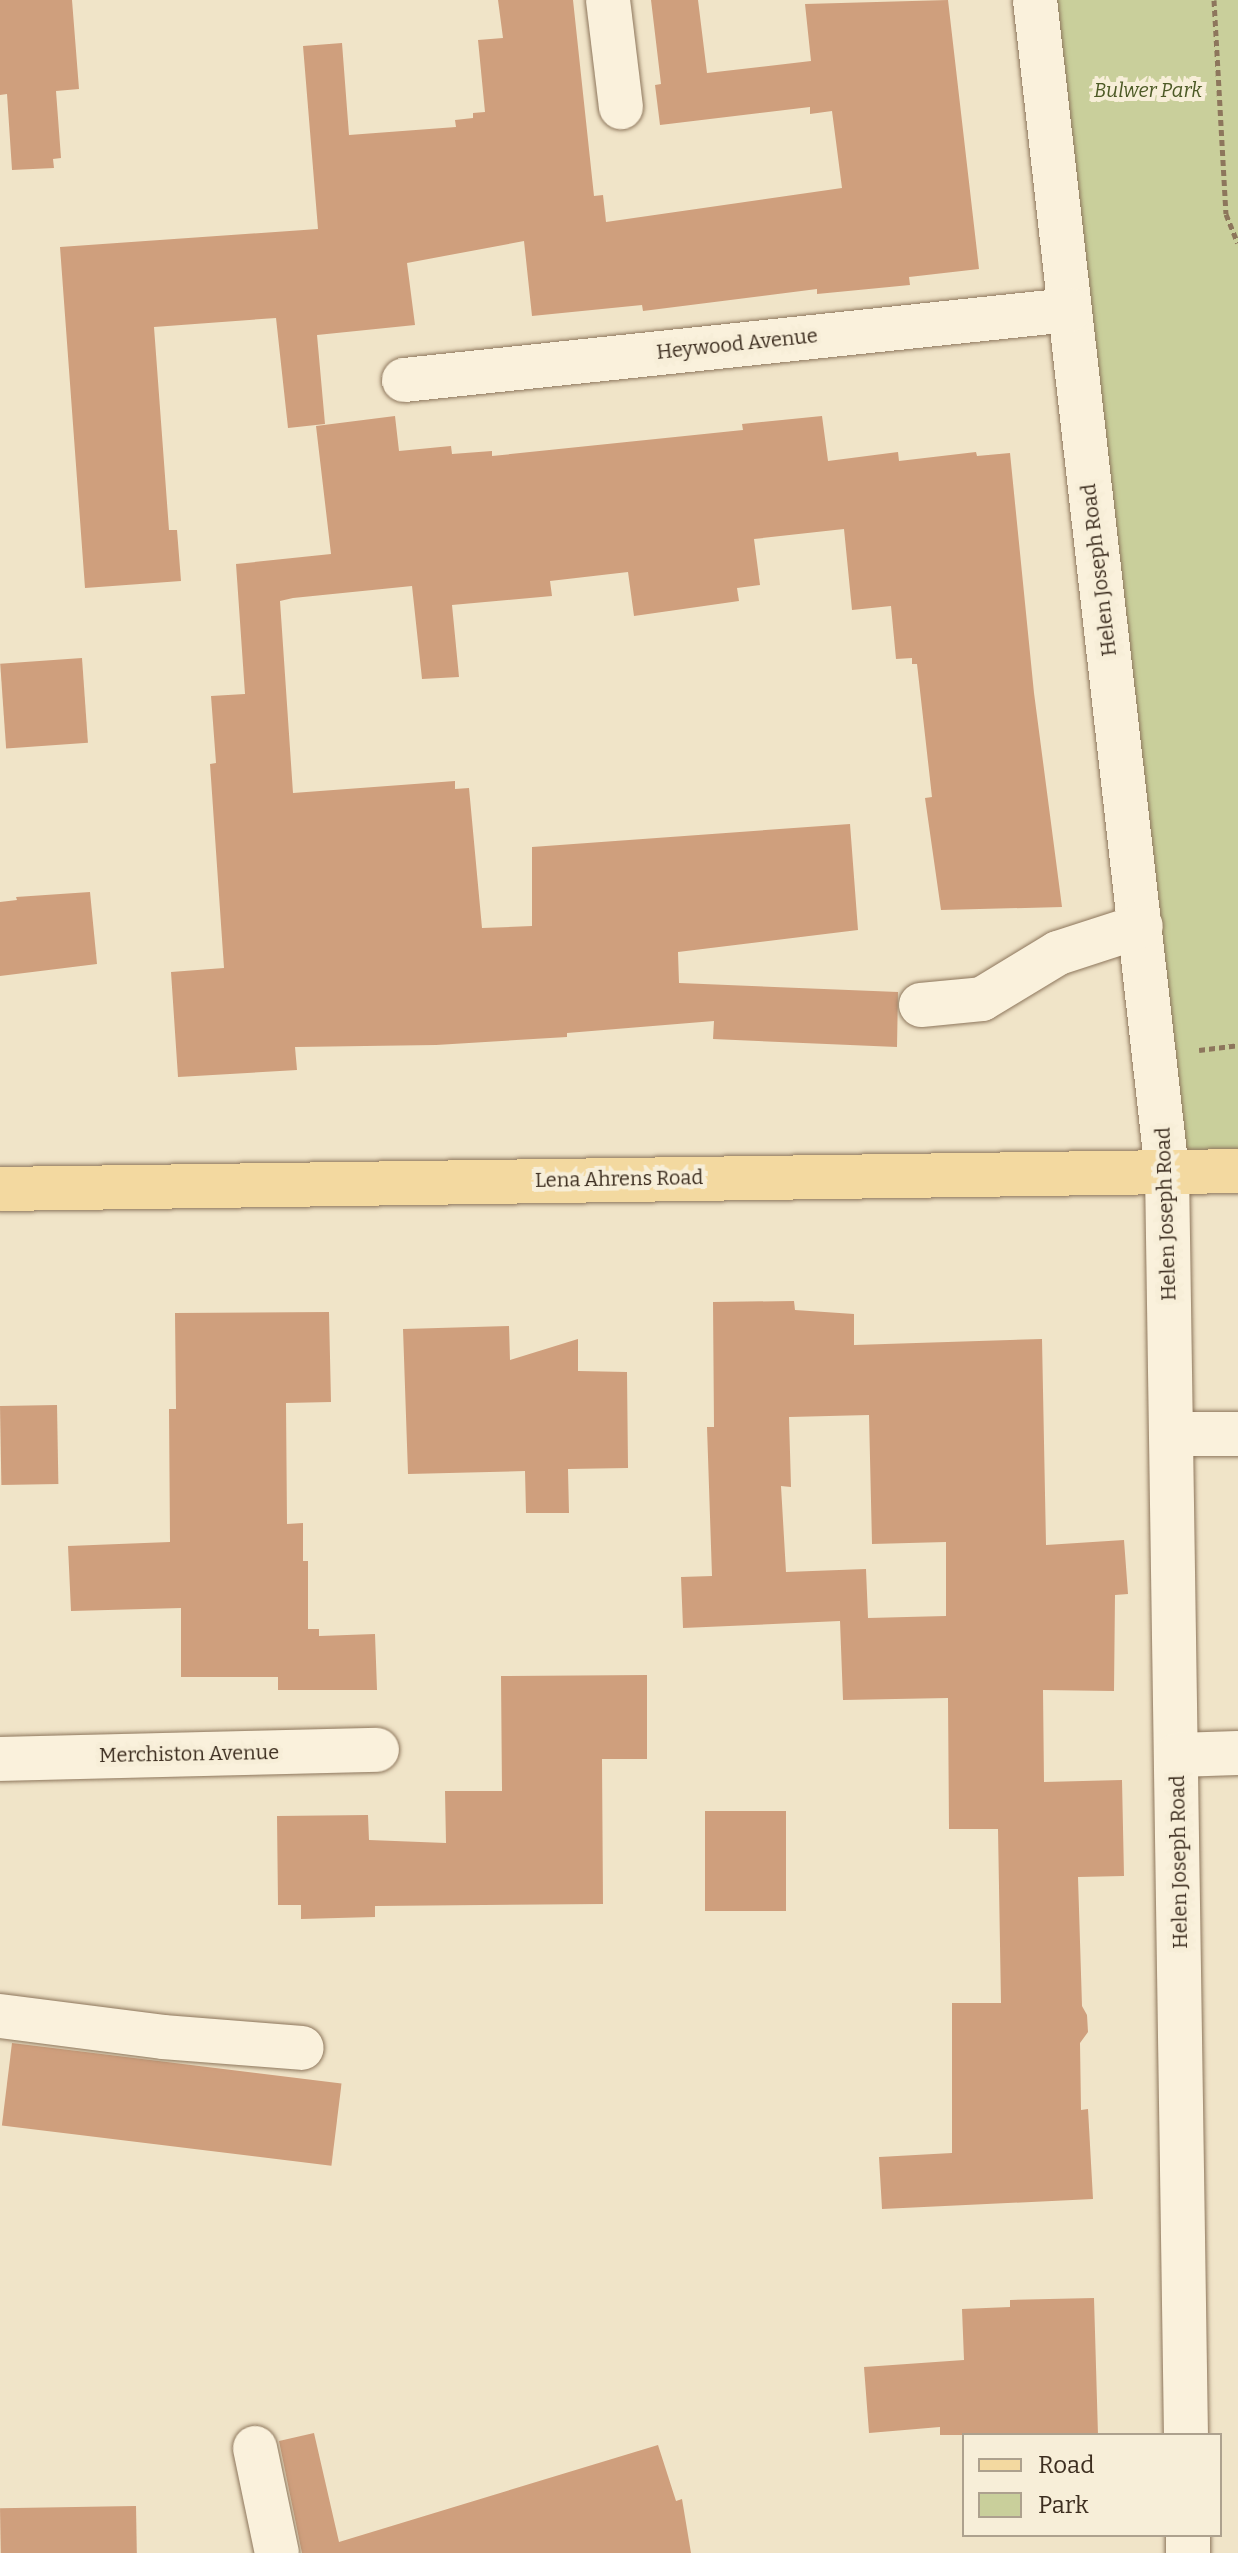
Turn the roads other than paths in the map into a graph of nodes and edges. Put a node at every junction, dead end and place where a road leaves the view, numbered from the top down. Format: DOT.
graph roads {
  1 [pos="608,0"];
  2 [pos="1035,0"];
  3 [pos="621,107"];
  4 [pos="1069,310"];
  5 [pos="404,380"];
  6 [pos="1141,926"];
  7 [pos="921,1005"];
  8 [pos="1167,1171"];
  9 [pos="1238,1171"];
  10 [pos="0,1189"];
  11 [pos="1172,1434"];
  12 [pos="1238,1434"];
  13 [pos="377,1750"];
  14 [pos="1238,1753"];
  15 [pos="1177,1755"];
  16 [pos="0,1759"];
  17 [pos="0,2016"];
  18 [pos="302,2048"];
  19 [pos="1186,2433"];
  20 [pos="255,2448"];
  21 [pos="277,2553"];
  1 -- 3 [label="street"];
  2 -- 4 [label="street, Helen Joseph Road"];
  4 -- 5 [label="street, Heywood Avenue"];
  4 -- 6 [label="street, Helen Joseph Road"];
  6 -- 7 [label="street"];
  6 -- 8 [label="street, Helen Joseph Road"];
  8 -- 9 [label="main road, Lena Ahrens Road"];
  8 -- 10 [label="main road, Lena Ahrens Road"];
  8 -- 11 [label="street, Helen Joseph Road"];
  11 -- 12 [label="street"];
  11 -- 15 [label="street, Helen Joseph Road"];
  13 -- 16 [label="street, Merchiston Avenue"];
  14 -- 15 [label="street"];
  15 -- 19 [label="street, Helen Joseph Road"];
  17 -- 18 [label="street"];
  20 -- 21 [label="street"];
}
